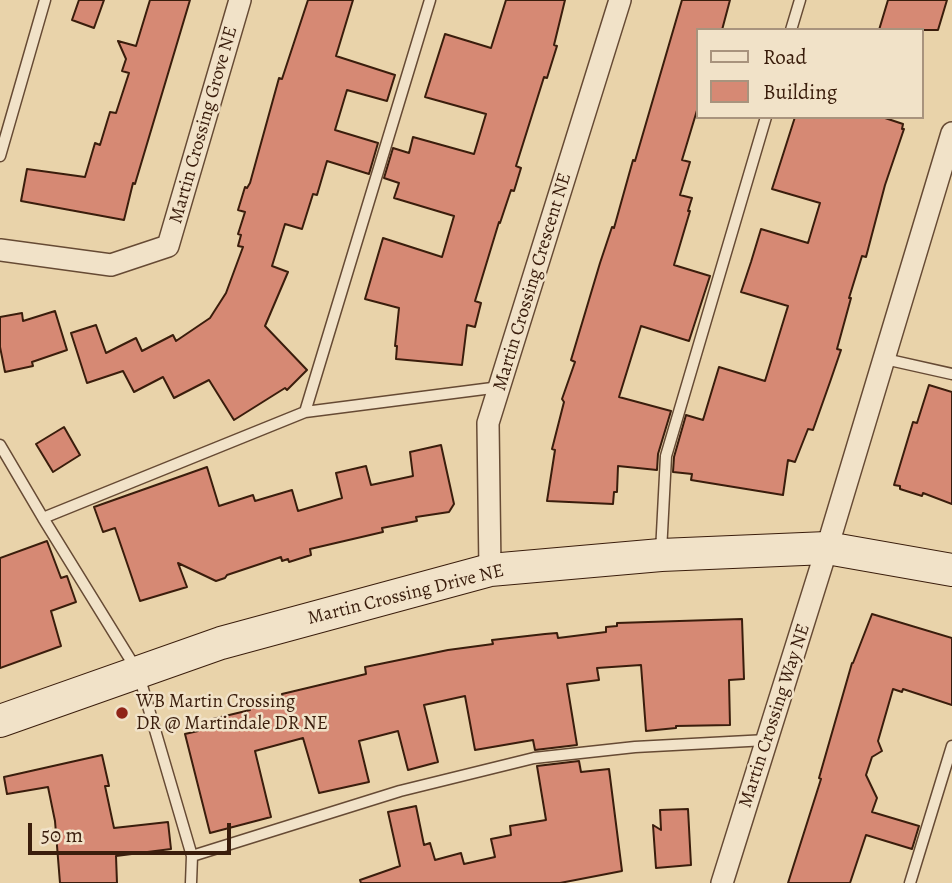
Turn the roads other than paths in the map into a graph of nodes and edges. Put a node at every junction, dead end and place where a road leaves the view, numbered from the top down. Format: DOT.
graph roads {
  1 [pos="45,0"];
  2 [pos="240,0"];
  3 [pos="430,0"];
  4 [pos="620,0"];
  5 [pos="800,0"];
  6 [pos="792,28"];
  7 [pos="764,119"];
  8 [pos="952,133"];
  9 [pos="0,156"];
  10 [pos="0,250"];
  11 [pos="885,359"];
  12 [pos="952,374"];
  13 [pos="500,387"];
  14 [pos="305,412"];
  15 [pos="0,445"];
  16 [pos="43,517"];
  17 [pos="827,548"];
  18 [pos="661,555"];
  19 [pos="490,570"];
  20 [pos="952,570"];
  21 [pos="138,672"];
  22 [pos="0,721"];
  23 [pos="767,740"];
  24 [pos="952,746"];
  25 [pos="192,856"];
  26 [pos="191,883"];
  27 [pos="722,883"];
  28 [pos="910,883"];
  1 -- 9 [label="lane"];
  2 -- 10 [label="street, Martin Crossing Grove NE"];
  3 -- 14 [label="lane"];
  4 -- 13 [label="street, Martin Crossing Crescent NE"];
  5 -- 6 [label="lane"];
  7 -- 18 [label="lane"];
  8 -- 11 [label="street"];
  11 -- 12 [label="lane"];
  11 -- 17 [label="street"];
  13 -- 14 [label="lane"];
  13 -- 19 [label="street, Martin Crossing Crescent NE"];
  14 -- 16 [label="lane"];
  15 -- 16 [label="lane"];
  16 -- 21 [label="lane"];
  17 -- 18 [label="street, Martin Crossing Drive NE"];
  17 -- 20 [label="street, Martin Crossing Drive NE"];
  17 -- 23 [label="street, Martin Crossing Way NE"];
  18 -- 19 [label="street, Martin Crossing Drive NE"];
  19 -- 21 [label="street, Martin Crossing Drive NE"];
  21 -- 22 [label="street, Martin Crossing Drive NE"];
  21 -- 25 [label="lane"];
  23 -- 25 [label="lane"];
  23 -- 27 [label="street, Martin Crossing Way NE"];
  24 -- 28 [label="lane"];
  25 -- 26 [label="lane"];
}
